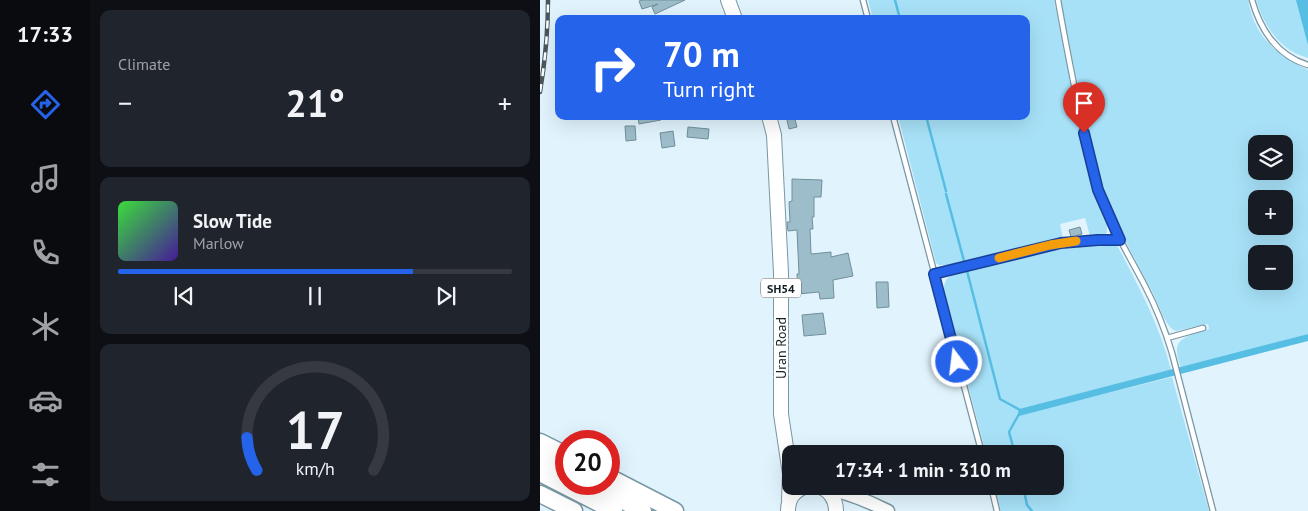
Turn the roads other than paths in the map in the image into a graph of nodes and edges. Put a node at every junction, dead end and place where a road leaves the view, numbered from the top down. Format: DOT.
graph roads {
  1 [pos="728,0"];
  2 [pos="863,0"];
  3 [pos="1058,0"];
  4 [pos="1252,0"];
  5 [pos="734,15"];
  6 [pos="867,15"];
  7 [pos="1308,65"];
  8 [pos="770,120"];
  9 [pos="894,120"];
  10 [pos="1120,240"];
  11 [pos="934,274"];
  12 [pos="1203,328"];
  13 [pos="1167,338"];
  14 [pos="540,442"];
  15 [pos="787,445"];
  16 [pos="980,445"];
  17 [pos="555,450"];
  18 [pos="540,458"];
  19 [pos="555,466"];
  20 [pos="540,473"];
  21 [pos="620,483"];
  22 [pos="540,494"];
  23 [pos="612,495"];
  24 [pos="831,495"];
  25 [pos="854,495"];
  26 [pos="993,495"];
  27 [pos="574,511"];
  28 [pos="614,511"];
  29 [pos="643,511"];
  30 [pos="675,511"];
  31 [pos="836,511"];
  32 [pos="888,511"];
  33 [pos="997,511"];
  34 [pos="1213,511"];
  1 -- 5 [label="main road"];
  2 -- 6 [label="lane"];
  3 -- 10 [label="lane"];
  4 -- 7 [label="lane"];
  8 -- 15 [label="main road, Uran Road / SH54"];
  9 -- 11 [label="lane"];
  10 -- 11 [label="lane"];
  10 -- 13 [label="lane"];
  11 -- 16 [label="lane"];
  12 -- 13 [label="lane"];
  13 -- 34 [label="lane"];
  14 -- 17 [label="highway"];
  18 -- 19 [label="highway"];
  20 -- 28 [label="highway"];
  21 -- 30 [label="highway"];
  22 -- 27 [label="highway"];
  23 -- 29 [label="highway"];
  24 -- 31 [label="main road"];
  25 -- 32 [label="street"];
  26 -- 33 [label="lane"];
}
